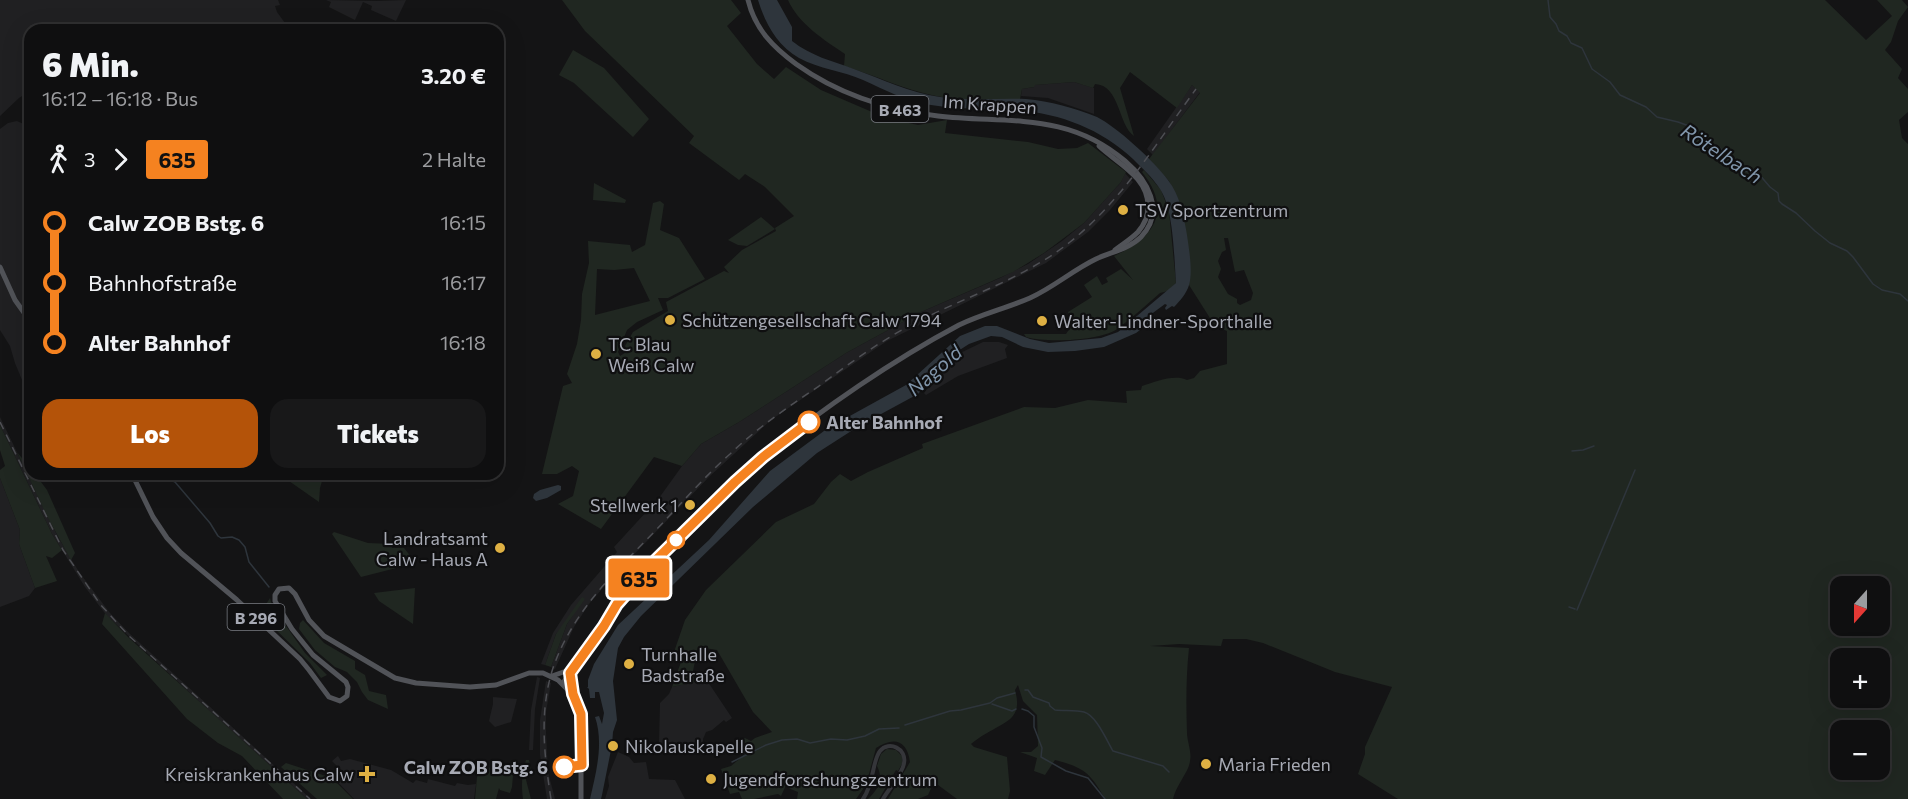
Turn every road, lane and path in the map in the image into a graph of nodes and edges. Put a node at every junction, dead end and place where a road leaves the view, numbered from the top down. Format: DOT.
graph roads {
  1 [pos="748,0"];
  2 [pos="0,267"];
  3 [pos="24,313"];
  4 [pos="135,480"];
  5 [pos="571,671"];
  6 [pos="552,676"];
  7 [pos="563,683"];
  8 [pos="573,694"];
  9 [pos="581,799"];
  10 [pos="863,799"];
  11 [pos="883,799"];
  1 -- 5 [label="main road, Im Krappen / B 463"];
  2 -- 3 [label="main road"];
  4 -- 6 [label="main road, B 296"];
  5 -- 6 [label="main road"];
  5 -- 7 [label="main road, B 463"];
  5 -- 8 [label="main road"];
  6 -- 7 [label="main road"];
  7 -- 8 [label="main road"];
  8 -- 9 [label="main road"];
  10 -- 11 [label="street"];
}
